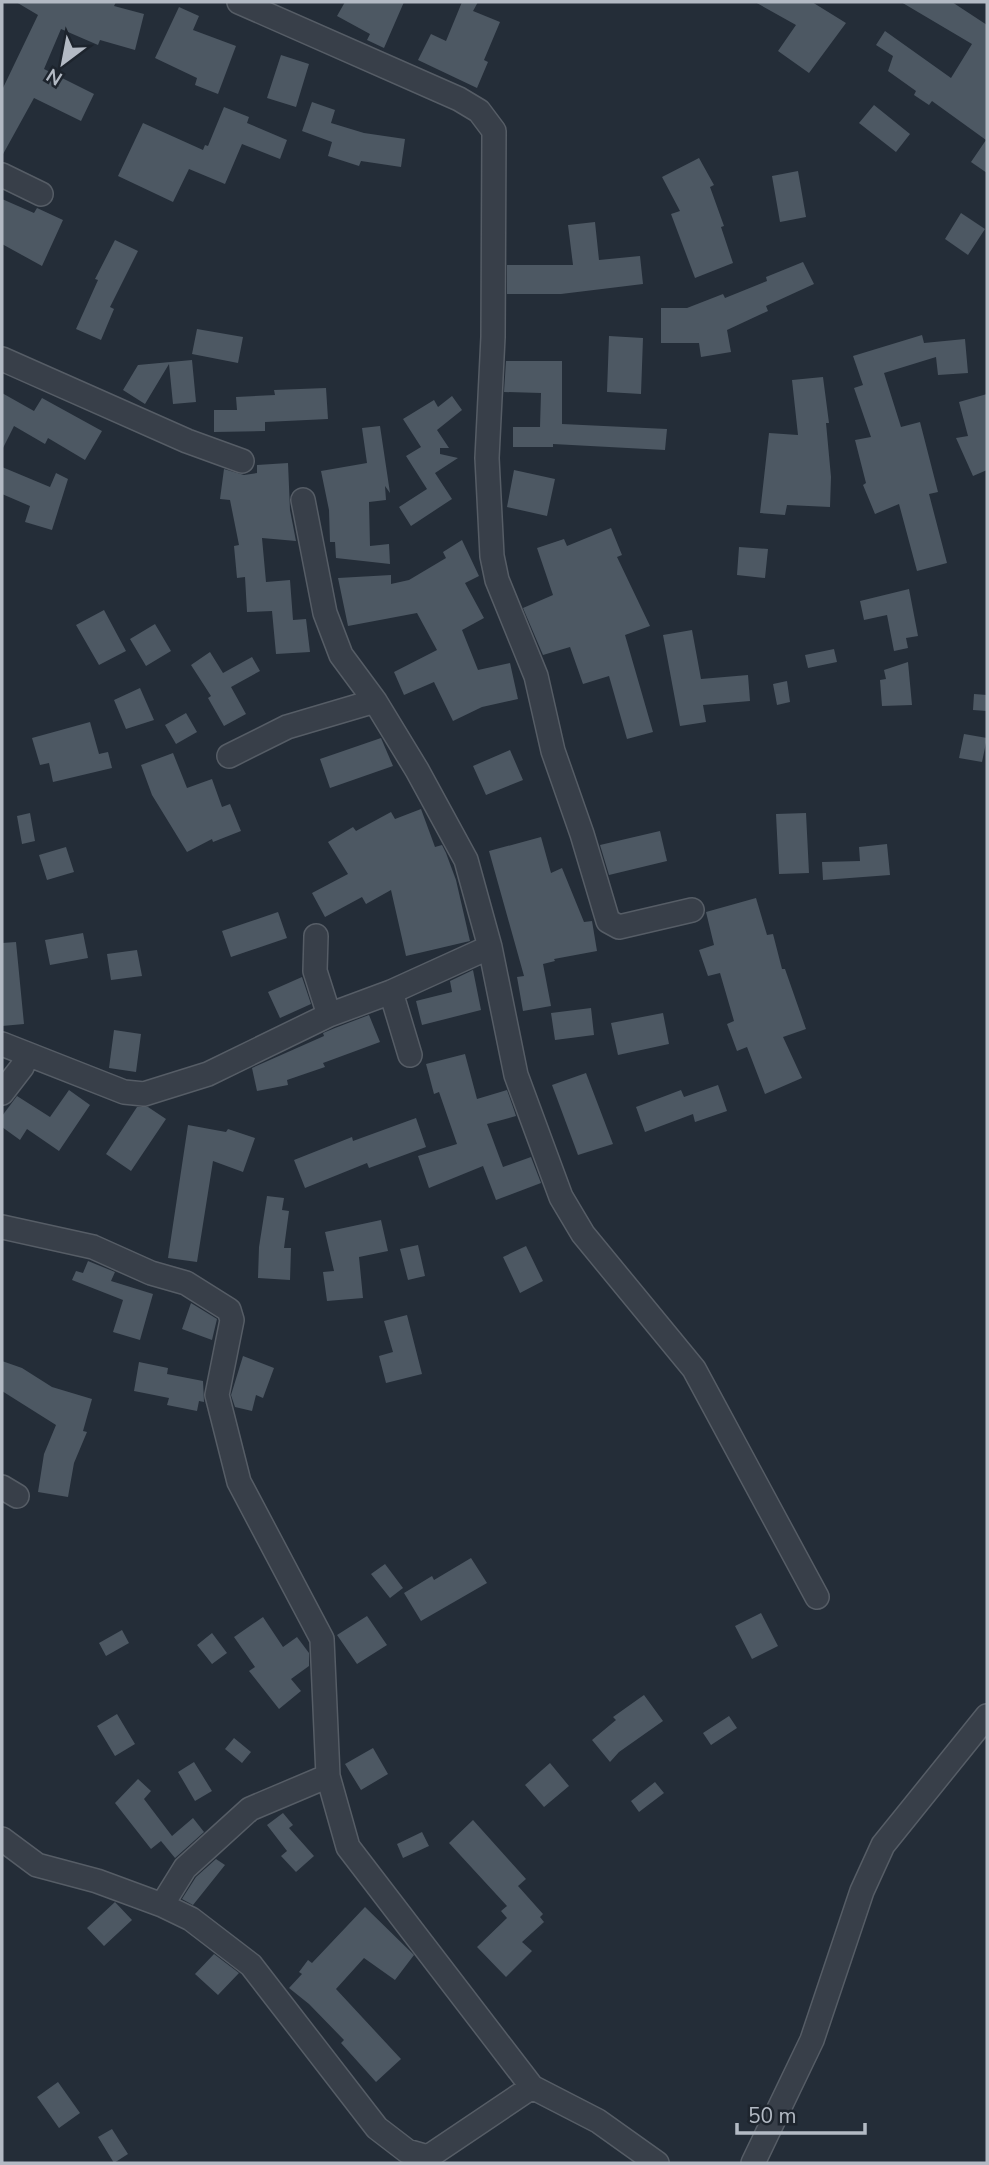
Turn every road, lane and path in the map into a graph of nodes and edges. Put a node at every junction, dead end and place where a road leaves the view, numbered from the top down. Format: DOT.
graph roads {
  1 [pos="239,2"];
  2 [pos="2,175"];
  3 [pos="41,194"];
  4 [pos="2,359"];
  5 [pos="242,461"];
  6 [pos="303,500"];
  7 [pos="375,701"];
  8 [pos="229,756"];
  9 [pos="692,910"];
  10 [pos="316,936"];
  11 [pos="490,947"];
  12 [pos="391,992"];
  13 [pos="329,1015"];
  14 [pos="2,1044"];
  15 [pos="27,1054"];
  16 [pos="410,1055"];
  17 [pos="2,1093"];
  18 [pos="2,1227"];
  19 [pos="817,1597"];
  20 [pos="987,1716"];
  21 [pos="328,1776"];
  22 [pos="2,1839"];
  23 [pos="162,1905"];
  24 [pos="532,2087"];
  25 [pos="657,2163"];
  26 [pos="753,2163"];
  1 -- 9 [label="street"];
  2 -- 3 [label="street"];
  4 -- 5 [label="street"];
  6 -- 7 [label="street"];
  7 -- 8 [label="street"];
  7 -- 11 [label="street"];
  10 -- 13 [label="street"];
  11 -- 12 [label="street"];
  11 -- 19 [label="street"];
  12 -- 13 [label="street"];
  12 -- 16 [label="street"];
  13 -- 15 [label="street"];
  14 -- 15 [label="street"];
  15 -- 17 [label="street"];
  18 -- 21 [label="street"];
  20 -- 26 [label="street"];
  21 -- 23 [label="street"];
  21 -- 24 [label="street"];
  22 -- 23 [label="street"];
  23 -- 24 [label="street"];
  24 -- 25 [label="street"];
}
